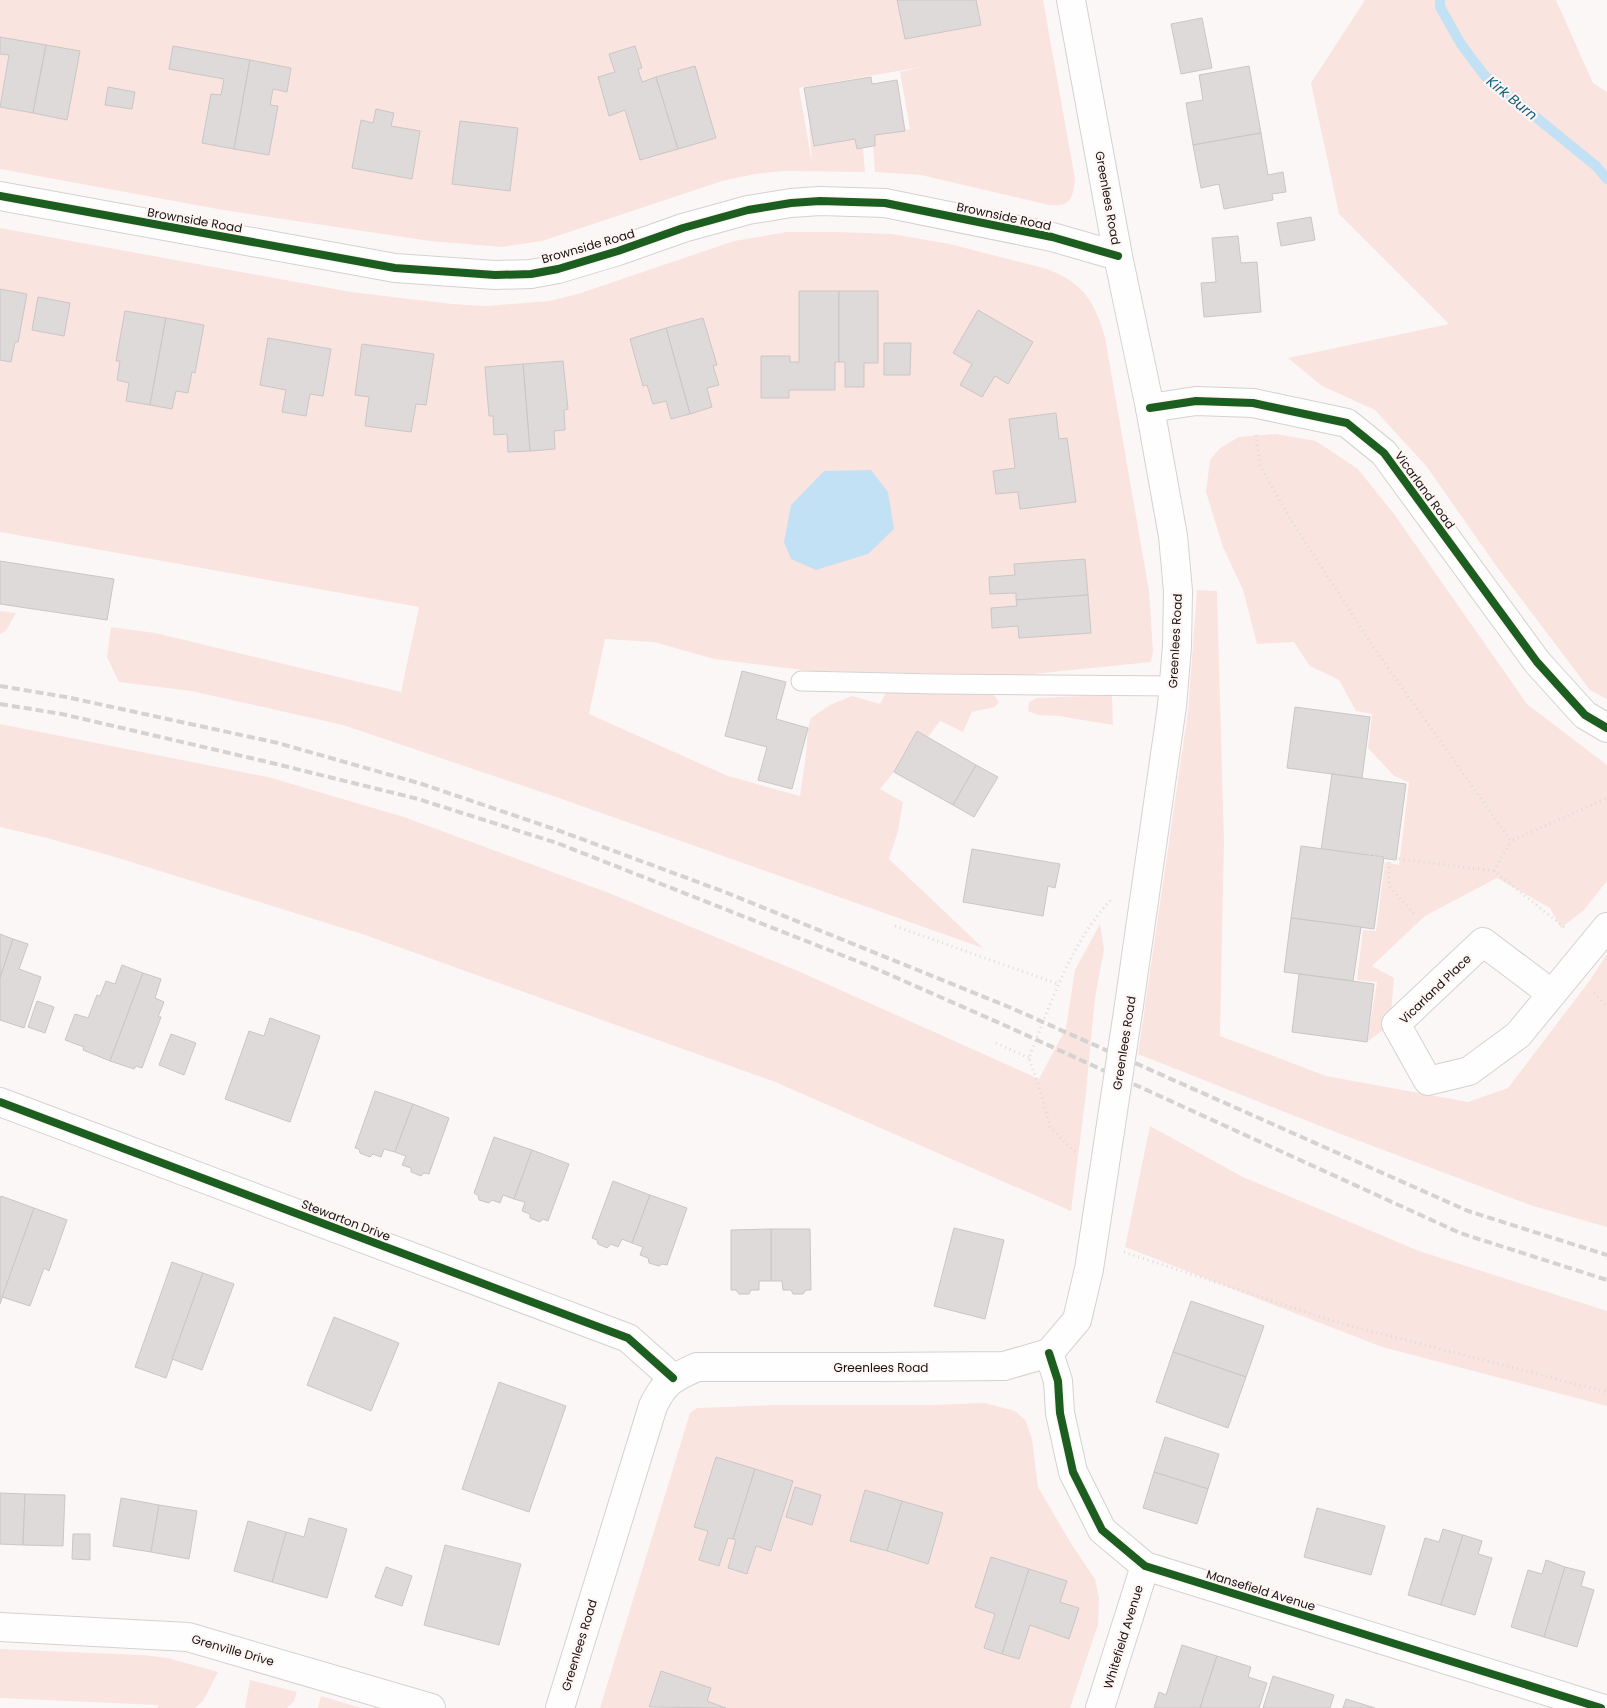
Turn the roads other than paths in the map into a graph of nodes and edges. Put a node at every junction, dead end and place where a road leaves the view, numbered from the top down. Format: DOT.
graph roads {
  1 [pos="1071,0"];
  2 [pos="0,196"];
  3 [pos="1118,256"];
  4 [pos="1150,408"];
  5 [pos="801,681"];
  6 [pos="1174,686"];
  7 [pos="1607,728"];
  8 [pos="1607,927"];
  9 [pos="1552,994"];
  10 [pos="0,1102"];
  11 [pos="1050,1353"];
  12 [pos="673,1378"];
  13 [pos="1145,1566"];
  14 [pos="0,1627"];
  15 [pos="430,1708"];
  16 [pos="560,1708"];
  17 [pos="1100,1708"];
  18 [pos="1602,1708"];
  1 -- 3 [label="street, Greenlees Road"];
  2 -- 3 [label="street, Brownside Road"];
  3 -- 4 [label="street, Greenlees Road"];
  4 -- 6 [label="street, Greenlees Road"];
  4 -- 7 [label="street, Vicarland Road"];
  5 -- 6 [label="lane"];
  6 -- 11 [label="street, Greenlees Road, bridge"];
  8 -- 9 [label="street, Vicarland Place"];
  9 -- 9 [label="street, Vicarland Place"];
  10 -- 12 [label="street, Stewarton Drive"];
  11 -- 12 [label="street, Greenlees Road"];
  11 -- 13 [label="street, Mansefield Avenue"];
  12 -- 16 [label="street, Greenlees Road"];
  13 -- 17 [label="street, Whitefield Avenue"];
  13 -- 18 [label="street, Mansefield Avenue"];
  14 -- 15 [label="street, Grenville Drive"];
}
